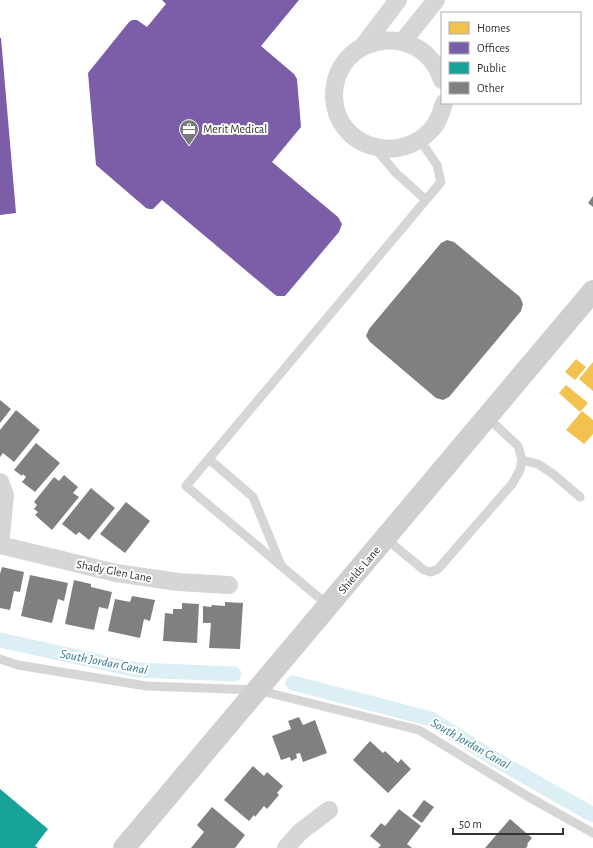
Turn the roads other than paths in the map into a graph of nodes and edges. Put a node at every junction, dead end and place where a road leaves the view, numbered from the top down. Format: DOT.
graph roads {
  1 [pos="398,0"];
  2 [pos="436,0"];
  3 [pos="403,41"];
  4 [pos="363,46"];
  5 [pos="441,77"];
  6 [pos="444,104"];
  7 [pos="420,140"];
  8 [pos="374,147"];
  9 [pos="426,200"];
  10 [pos="593,291"];
  11 [pos="486,417"];
  12 [pos="209,460"];
  13 [pos="522,460"];
  14 [pos="0,482"];
  15 [pos="580,497"];
  16 [pos="385,538"];
  17 [pos="0,545"];
  18 [pos="282,566"];
  19 [pos="229,585"];
  20 [pos="329,606"];
  21 [pos="0,659"];
  22 [pos="257,690"];
  23 [pos="329,810"];
  24 [pos="593,833"];
  25 [pos="124,848"];
  26 [pos="286,848"];
  1 -- 4 [label="street"];
  2 -- 3 [label="street"];
  3 -- 4 [label="street"];
  3 -- 5 [label="street"];
  4 -- 8 [label="street"];
  6 -- 7 [label="street"];
  7 -- 8 [label="street"];
  7 -- 9 [label="lane"];
  8 -- 9 [label="lane"];
  9 -- 12 [label="lane"];
  10 -- 11 [label="main road, Shields Lane"];
  11 -- 13 [label="lane"];
  11 -- 16 [label="main road, Shields Lane"];
  12 -- 18 [label="lane"];
  12 -- 18 [label="lane"];
  13 -- 15 [label="lane"];
  13 -- 16 [label="lane"];
  14 -- 17 [label="street"];
  16 -- 20 [label="main road, Shields Lane"];
  17 -- 19 [label="street, Shady Glen Lane"];
  18 -- 20 [label="lane"];
  20 -- 22 [label="main road, Shields Lane"];
  21 -- 22 [label="lane"];
  22 -- 24 [label="lane"];
  22 -- 25 [label="main road, Shields Lane"];
  23 -- 26 [label="street"];
}
